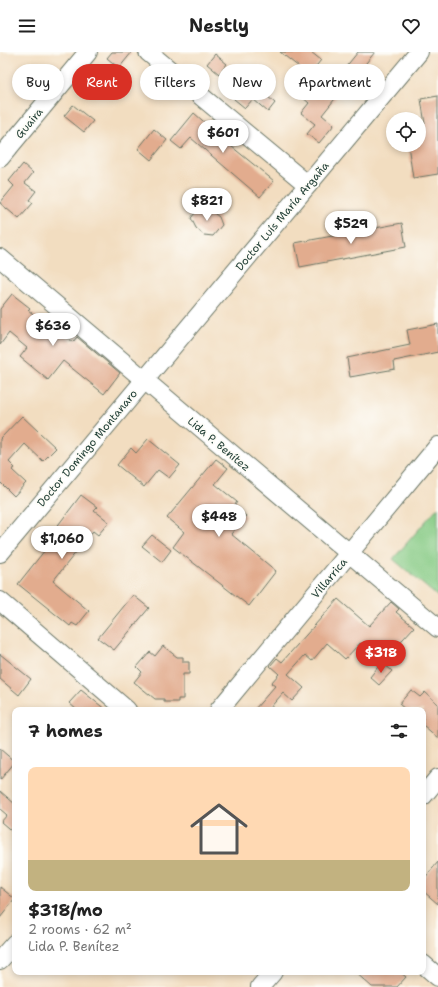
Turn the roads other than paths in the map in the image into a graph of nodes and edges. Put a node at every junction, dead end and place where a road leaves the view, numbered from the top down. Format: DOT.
graph roads {
  1 [pos="88,52"];
  2 [pos="148,52"];
  3 [pos="419,52"];
  4 [pos="0,158"];
  5 [pos="308,185"];
  6 [pos="0,258"];
  7 [pos="144,381"];
  8 [pos="438,446"];
  9 [pos="0,553"];
  10 [pos="349,553"];
  11 [pos="0,600"];
  12 [pos="438,628"];
  13 [pos="125,707"];
  14 [pos="221,707"];
  15 [pos="438,778"];
  16 [pos="426,792"];
  17 [pos="426,967"];
  18 [pos="270,975"];
  19 [pos="438,977"];
  20 [pos="260,987"];
  1 -- 4 [label="street, Guaira"];
  2 -- 5 [label="street"];
  3 -- 5 [label="street, Doctor Luís María Argaña"];
  5 -- 7 [label="street, Doctor Luís María Argaña"];
  6 -- 7 [label="street, Lida P. Benítez"];
  7 -- 9 [label="street, Doctor Domingo Montanaro"];
  7 -- 10 [label="street, Lida P. Benítez"];
  8 -- 10 [label="street, Villarrica"];
  10 -- 12 [label="street, Lida P. Benítez"];
  10 -- 14 [label="street, Villarrica"];
  11 -- 13 [label="street"];
  15 -- 16 [label="street"];
  17 -- 19 [label="street"];
  18 -- 20 [label="street"];
}
